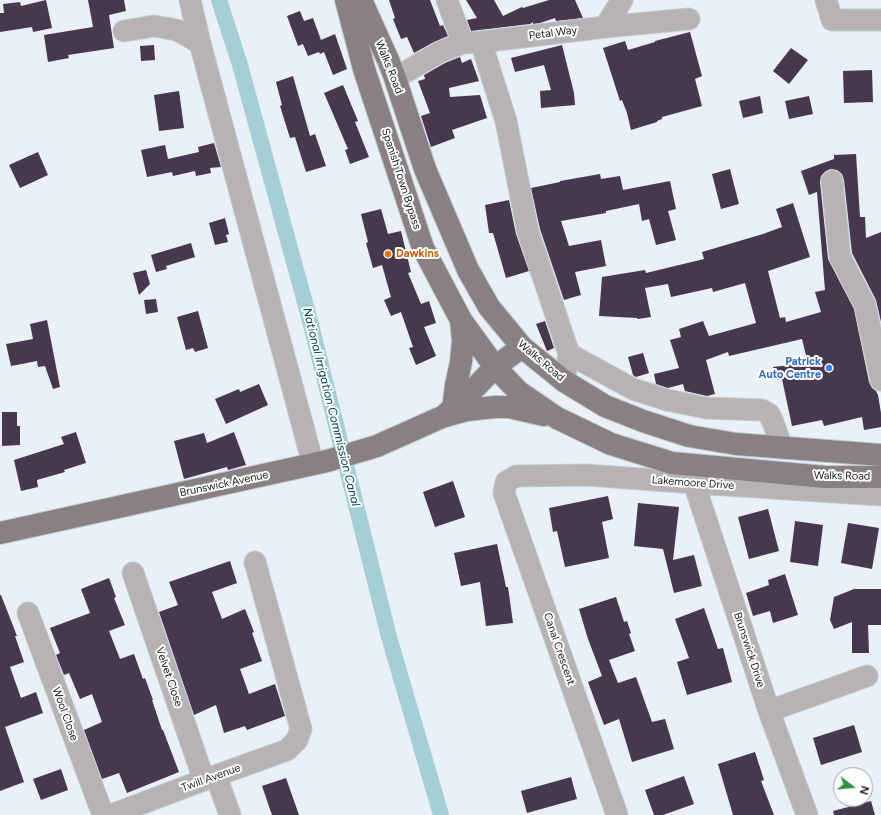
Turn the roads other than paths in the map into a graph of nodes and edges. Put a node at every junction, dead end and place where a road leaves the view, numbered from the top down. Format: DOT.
graph roads {
  1 [pos="190,0"];
  2 [pos="346,0"];
  3 [pos="361,0"];
  4 [pos="447,0"];
  5 [pos="622,0"];
  6 [pos="826,0"];
  7 [pos="689,19"];
  8 [pos="881,20"];
  9 [pos="605,27"];
  10 [pos="124,31"];
  11 [pos="472,42"];
  12 [pos="200,43"];
  13 [pos="395,78"];
  14 [pos="832,181"];
  15 [pos="461,320"];
  16 [pos="522,347"];
  17 [pos="569,354"];
  18 [pos="495,367"];
  19 [pos="881,380"];
  20 [pos="564,381"];
  21 [pos="447,413"];
  22 [pos="557,418"];
  23 [pos="782,448"];
  24 [pos="881,454"];
  25 [pos="320,462"];
  26 [pos="881,477"];
  27 [pos="506,482"];
  28 [pos="694,483"];
  29 [pos="881,495"];
  30 [pos="0,533"];
  31 [pos="255,562"];
  32 [pos="133,574"];
  33 [pos="28,613"];
  34 [pos="867,676"];
  35 [pos="769,711"];
  36 [pos="210,778"];
  37 [pos="138,810"];
  38 [pos="103,815"];
  39 [pos="111,815"];
  40 [pos="230,815"];
  41 [pos="616,815"];
  42 [pos="807,815"];
  1 -- 12 [label="street"];
  2 -- 15 [label="main road, Spanish Town Bypass"];
  3 -- 13 [label="main road, Walks Road"];
  4 -- 11 [label="street"];
  5 -- 9 [label="street"];
  6 -- 8 [label="street"];
  7 -- 9 [label="street, Petal Way"];
  9 -- 11 [label="street, Petal Way"];
  10 -- 12 [label="street"];
  11 -- 13 [label="street, Petal Way"];
  11 -- 17 [label="street"];
  12 -- 25 [label="street"];
  13 -- 16 [label="main road, Walks Road"];
  14 -- 19 [label="street"];
  15 -- 18 [label="main road, Spanish Town Bypass"];
  15 -- 21 [label="main road"];
  16 -- 18 [label="main road, Brunswick Avenue"];
  16 -- 20 [label="main road, Walks Road"];
  17 -- 20 [label="street"];
  17 -- 23 [label="street"];
  18 -- 21 [label="main road, Brunswick Avenue"];
  18 -- 22 [label="main road, Walks Road"];
  20 -- 23 [label="main road, Walks Road"];
  21 -- 22 [label="main road, Brunswick Avenue"];
  21 -- 25 [label="main road, Brunswick Avenue"];
  22 -- 26 [label="main road, Walks Road"];
  23 -- 24 [label="main road, Walks Road"];
  25 -- 30 [label="main road, Brunswick Avenue"];
  27 -- 28 [label="street, Lakemoore Drive"];
  27 -- 41 [label="street, Canal Crescent"];
  28 -- 29 [label="street, Lakemoore Drive"];
  28 -- 35 [label="street, Brunswick Drive"];
  31 -- 36 [label="street, Twill Avenue"];
  32 -- 36 [label="street, Velvet Close"];
  33 -- 38 [label="street, Wool Close"];
  34 -- 35 [label="street"];
  35 -- 42 [label="street, Brunswick Drive"];
  36 -- 37 [label="street, Twill Avenue"];
  36 -- 40 [label="street, Velvet Close"];
  37 -- 39 [label="street, Twill Avenue"];
}
